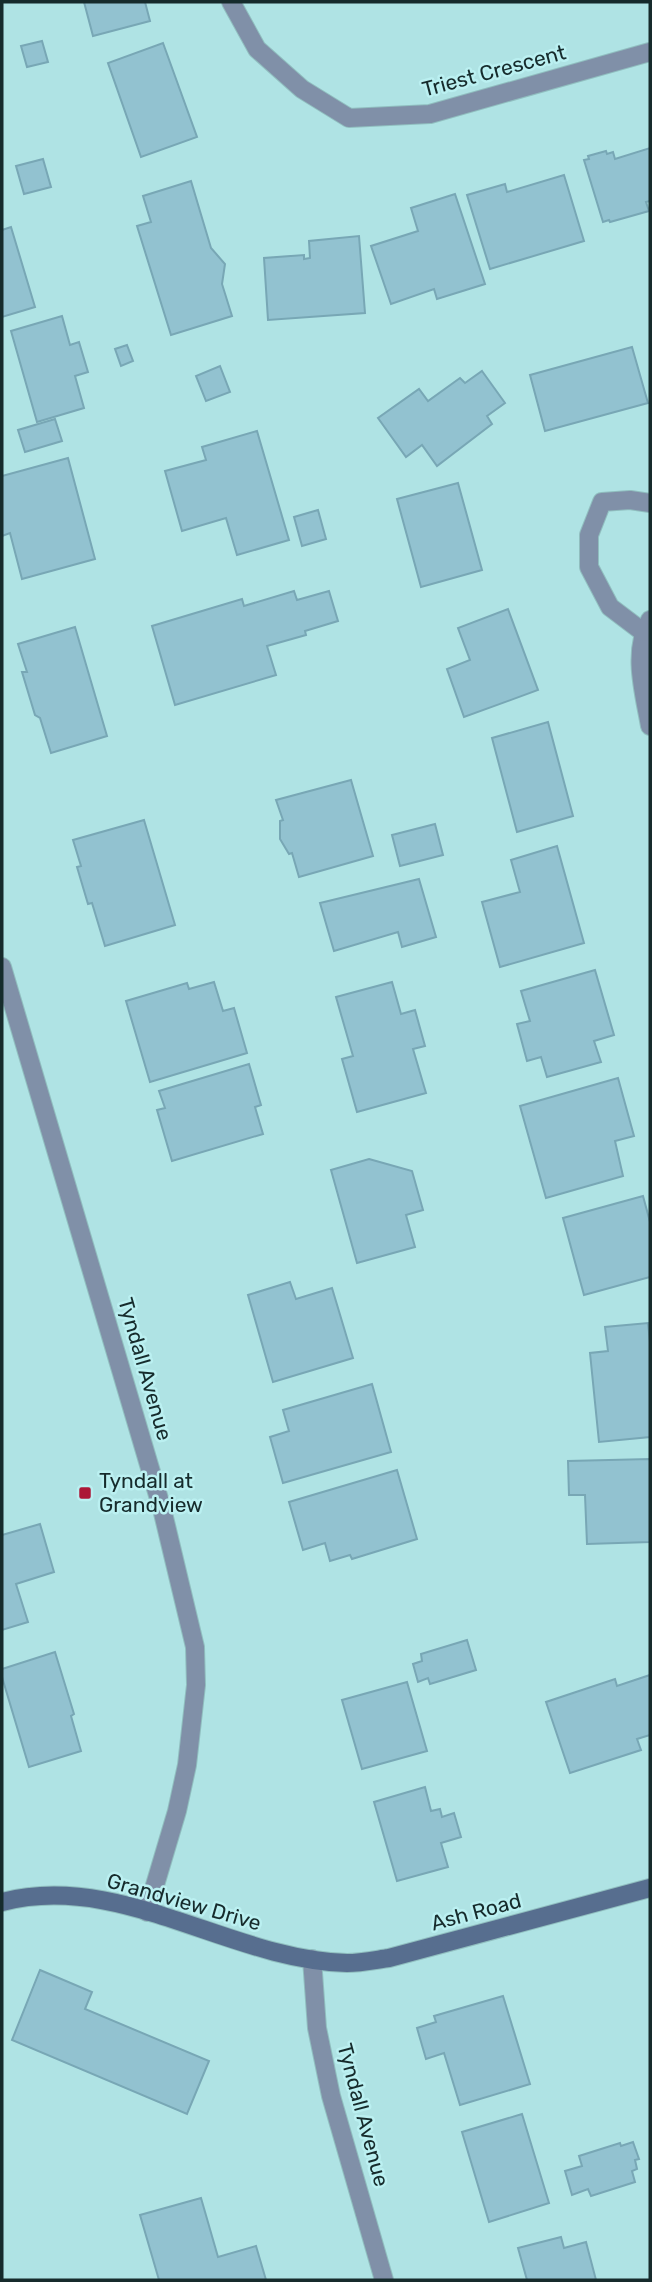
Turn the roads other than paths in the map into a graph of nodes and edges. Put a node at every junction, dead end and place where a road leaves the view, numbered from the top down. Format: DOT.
graph roads {
  1 [pos="231,2"];
  2 [pos="650,52"];
  3 [pos="650,503"];
  4 [pos="647,626"];
  5 [pos="650,726"];
  6 [pos="2,967"];
  7 [pos="650,1888"];
  8 [pos="2,1902"];
  9 [pos="147,1912"];
  10 [pos="312,1959"];
  11 [pos="384,2280"];
  1 -- 2 [label="street, Triest Crescent"];
  3 -- 4 [label="street"];
  4 -- 5 [label="street"];
  6 -- 9 [label="street, Tyndall Avenue"];
  7 -- 10 [label="main road, Ash Road"];
  8 -- 9 [label="main road, Grandview Drive"];
  9 -- 10 [label="main road, Grandview Drive"];
  10 -- 11 [label="street, Tyndall Avenue"];
}
